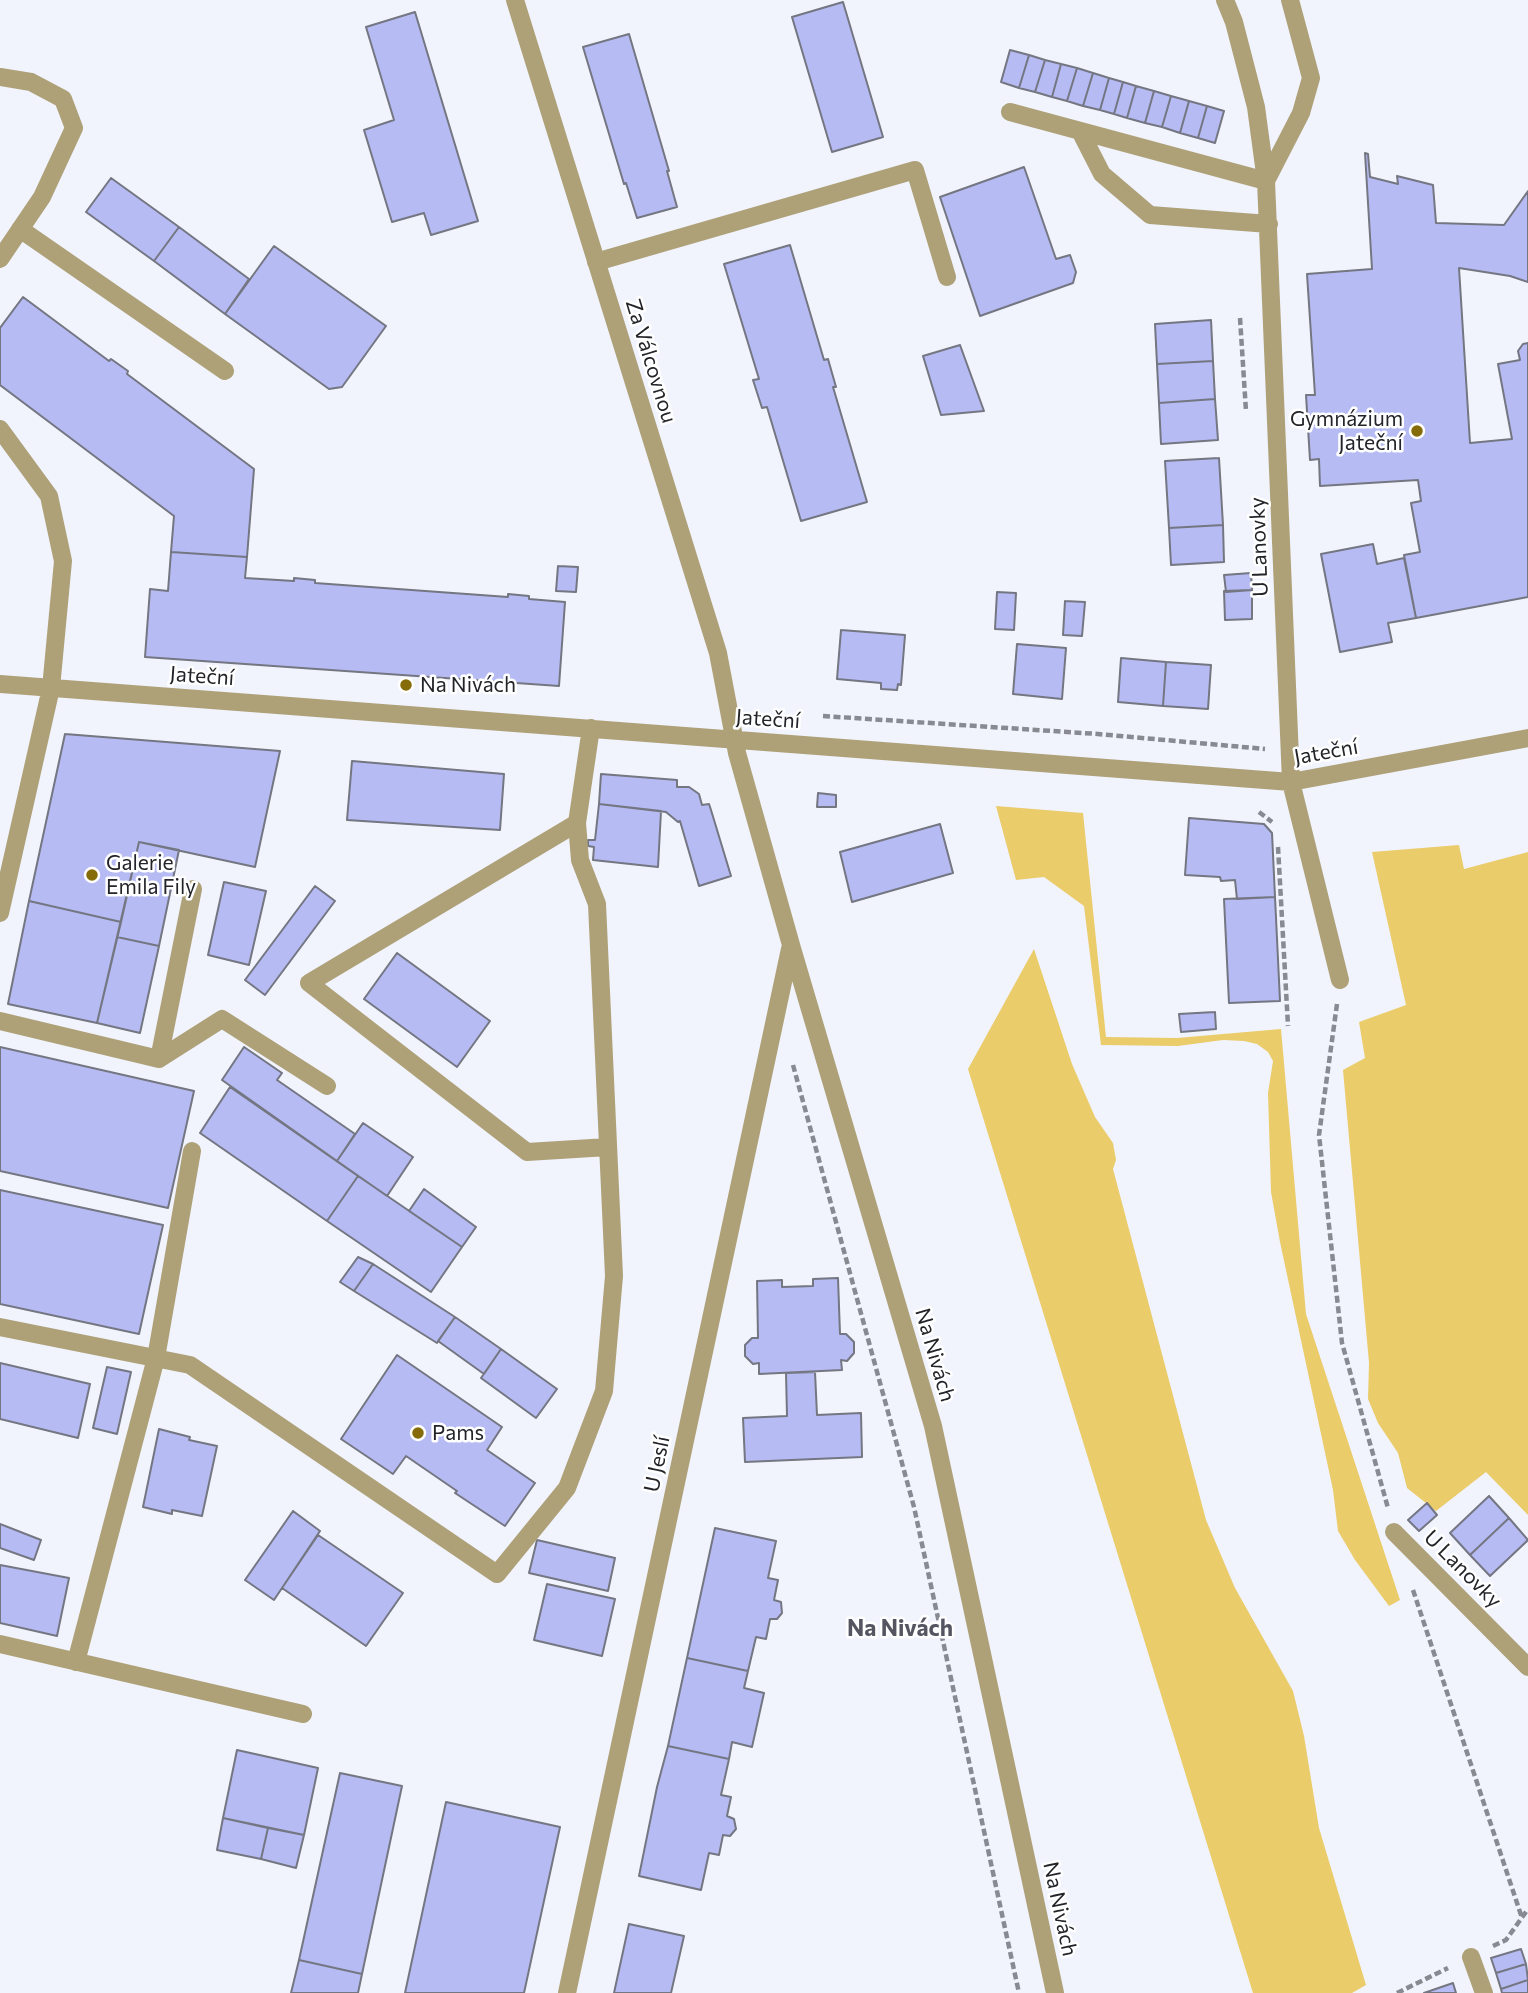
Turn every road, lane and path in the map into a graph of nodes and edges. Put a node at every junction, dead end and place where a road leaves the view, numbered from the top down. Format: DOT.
graph roads {
  1 [pos="515,0"];
  2 [pos="1225,0"];
  3 [pos="1290,0"];
  4 [pos="0,77"];
  5 [pos="1010,112"];
  6 [pos="1080,131"];
  7 [pos="1266,181"];
  8 [pos="1269,224"];
  9 [pos="20,229"];
  10 [pos="0,259"];
  11 [pos="596,262"];
  12 [pos="947,277"];
  13 [pos="225,371"];
  14 [pos="0,429"];
  15 [pos="0,684"];
  16 [pos="51,688"];
  17 [pos="823,716"];
  18 [pos="591,728"];
  19 [pos="1528,738"];
  20 [pos="734,739"];
  21 [pos="1273,750"];
  22 [pos="1290,782"];
  23 [pos="1259,812"];
  24 [pos="577,823"];
  25 [pos="1274,828"];
  26 [pos="1277,836"];
  27 [pos="193,889"];
  28 [pos="0,913"];
  29 [pos="791,945"];
  30 [pos="1340,980"];
  31 [pos="0,1021"];
  32 [pos="1288,1026"];
  33 [pos="791,1057"];
  34 [pos="159,1059"];
  35 [pos="327,1086"];
  36 [pos="608,1147"];
  37 [pos="192,1151"];
  38 [pos="0,1327"];
  39 [pos="156,1358"];
  40 [pos="1394,1532"];
  41 [pos="1411,1584"];
  42 [pos="0,1644"];
  43 [pos="76,1662"];
  44 [pos="1528,1667"];
  45 [pos="303,1714"];
  46 [pos="1521,1918"];
  47 [pos="1471,1957"];
  48 [pos="567,1993"];
  49 [pos="1019,1993"];
  50 [pos="1055,1993"];
  51 [pos="1484,1993"];
  1 -- 11 [label="street, Za Válcovnou"];
  2 -- 7 [label="street, U Lanovky"];
  3 -- 7 [label="street"];
  4 -- 9 [label="street"];
  5 -- 6 [label="street"];
  6 -- 7 [label="street"];
  6 -- 8 [label="street"];
  7 -- 8 [label="street, U Lanovky"];
  8 -- 22 [label="street, U Lanovky"];
  9 -- 10 [label="street"];
  9 -- 13 [label="street"];
  11 -- 12 [label="street"];
  11 -- 20 [label="street, Za Válcovnou"];
  14 -- 16 [label="street"];
  15 -- 16 [label="street, Jateční"];
  16 -- 18 [label="street, Jateční"];
  16 -- 28 [label="street"];
  17 -- 21 [label="path"];
  18 -- 20 [label="street, Jateční"];
  18 -- 24 [label="street"];
  19 -- 22 [label="street, Jateční"];
  20 -- 22 [label="street, Jateční"];
  20 -- 29 [label="street, Na Nivách"];
  22 -- 30 [label="street, U Lanovky"];
  23 -- 25 [label="path"];
  24 -- 36 [label="street"];
  24 -- 36 [label="street"];
  26 -- 32 [label="path"];
  27 -- 34 [label="street"];
  29 -- 48 [label="street, U Jeslí"];
  29 -- 50 [label="street, Na Nivách"];
  30 -- 40 [label="path"];
  31 -- 34 [label="street"];
  33 -- 49 [label="path"];
  34 -- 35 [label="street"];
  36 -- 39 [label="street"];
  37 -- 39 [label="street"];
  38 -- 39 [label="street"];
  39 -- 43 [label="street"];
  40 -- 44 [label="street, U Lanovky"];
  41 -- 46 [label="path"];
  42 -- 43 [label="street"];
  43 -- 45 [label="street"];
  47 -- 51 [label="street"];
}
